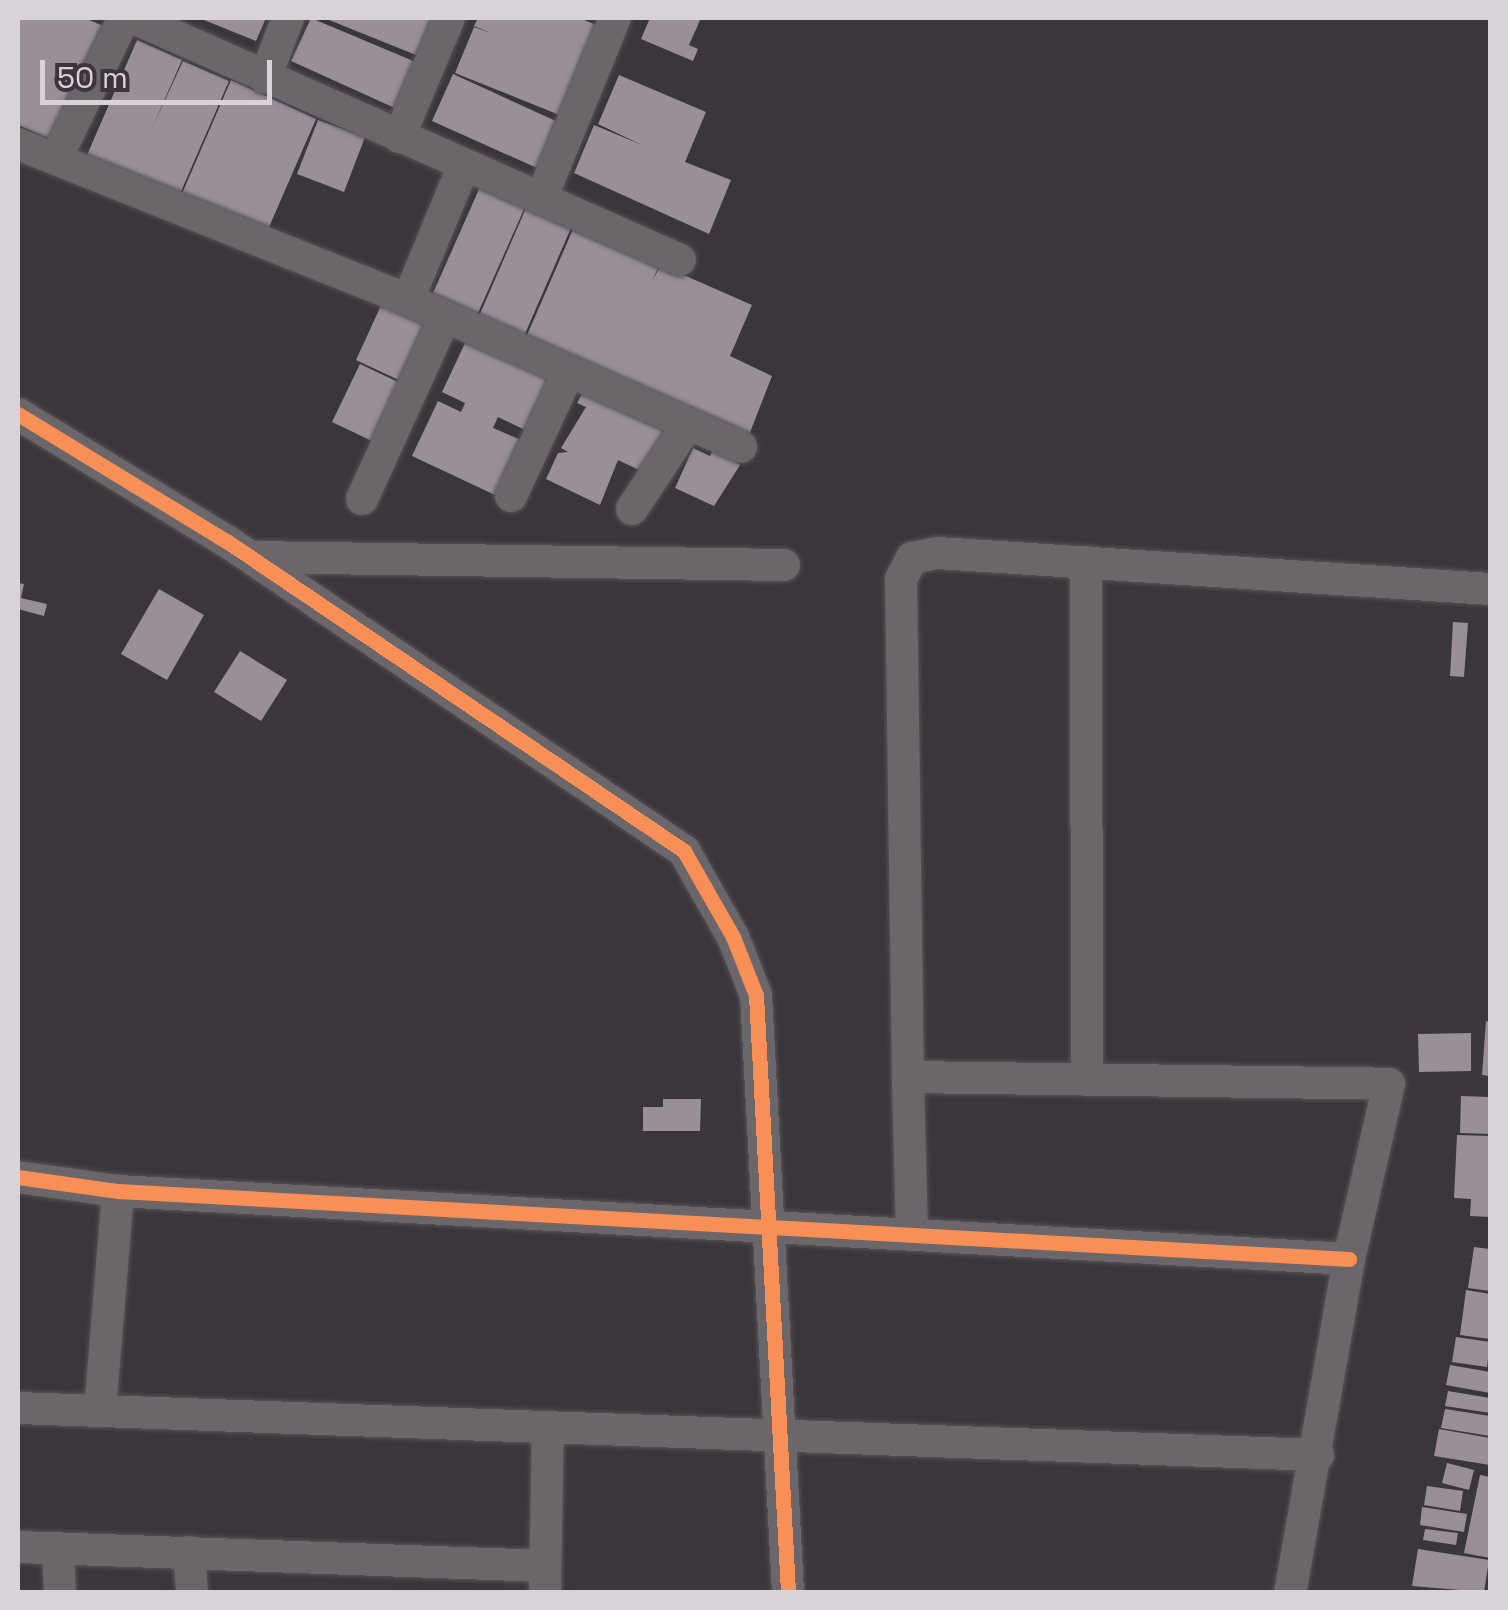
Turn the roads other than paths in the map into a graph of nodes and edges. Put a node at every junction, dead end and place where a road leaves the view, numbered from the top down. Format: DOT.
graph roads {
  1 [pos="124,18"];
  2 [pos="134,18"];
  3 [pos="288,18"];
  4 [pos="449,18"];
  5 [pos="614,18"];
  6 [pos="265,78"];
  7 [pos="399,137"];
  8 [pos="18,144"];
  9 [pos="56,159"];
  10 [pos="464,165"];
  11 [pos="541,198"];
  12 [pos="680,260"];
  13 [pos="408,300"];
  14 [pos="446,317"];
  15 [pos="569,371"];
  16 [pos="18,414"];
  17 [pos="688,424"];
  18 [pos="741,447"];
  19 [pos="511,496"];
  20 [pos="362,499"];
  21 [pos="632,509"];
  22 [pos="252,557"];
  23 [pos="1086,562"];
  24 [pos="784,565"];
  25 [pos="1490,588"];
  26 [pos="908,1077"];
  27 [pos="1087,1080"];
  28 [pos="18,1177"];
  29 [pos="118,1191"];
  30 [pos="768,1226"];
  31 [pos="912,1236"];
  32 [pos="1349,1259"];
  33 [pos="18,1408"];
  34 [pos="100,1411"];
  35 [pos="548,1427"];
  36 [pos="780,1436"];
  37 [pos="1318,1455"];
  38 [pos="18,1547"];
  39 [pos="58,1548"];
  40 [pos="190,1552"];
  41 [pos="545,1579"];
  42 [pos="60,1592"];
  43 [pos="192,1592"];
  44 [pos="788,1592"];
  45 [pos="1290,1592"];
  1 -- 9 [label="street"];
  2 -- 6 [label="street"];
  3 -- 6 [label="street"];
  4 -- 7 [label="street"];
  5 -- 11 [label="street"];
  6 -- 7 [label="street"];
  7 -- 10 [label="street"];
  8 -- 9 [label="street"];
  9 -- 13 [label="street"];
  10 -- 11 [label="street"];
  10 -- 13 [label="street"];
  11 -- 12 [label="street"];
  13 -- 14 [label="street"];
  14 -- 15 [label="street"];
  14 -- 20 [label="street"];
  15 -- 17 [label="street"];
  15 -- 19 [label="street"];
  16 -- 22 [label="street"];
  17 -- 18 [label="street"];
  17 -- 21 [label="street"];
  22 -- 24 [label="street"];
  22 -- 30 [label="street"];
  23 -- 25 [label="street"];
  23 -- 26 [label="street"];
  23 -- 27 [label="street"];
  26 -- 27 [label="street"];
  26 -- 31 [label="street"];
  27 -- 32 [label="street"];
  28 -- 29 [label="street"];
  29 -- 30 [label="street"];
  29 -- 34 [label="street"];
  30 -- 31 [label="street"];
  30 -- 36 [label="street"];
  31 -- 32 [label="street"];
  32 -- 37 [label="street"];
  33 -- 34 [label="street"];
  34 -- 35 [label="street"];
  35 -- 36 [label="street"];
  35 -- 41 [label="street"];
  36 -- 37 [label="street"];
  36 -- 44 [label="street"];
  37 -- 45 [label="street"];
  38 -- 39 [label="street"];
  39 -- 40 [label="street"];
  39 -- 42 [label="street"];
  40 -- 41 [label="street"];
  40 -- 43 [label="street"];
}
